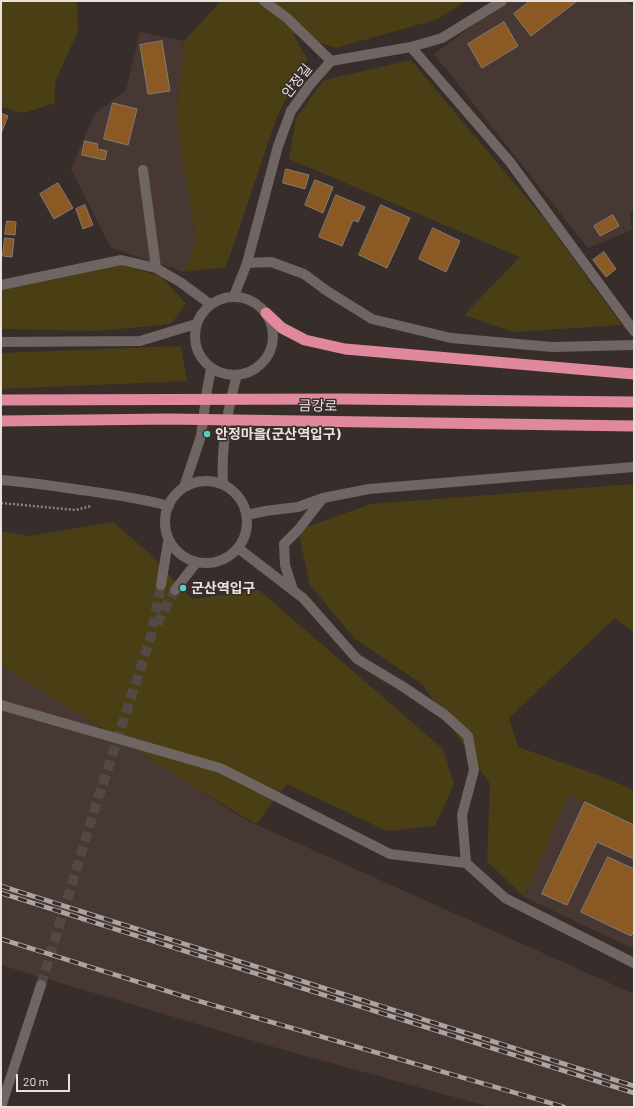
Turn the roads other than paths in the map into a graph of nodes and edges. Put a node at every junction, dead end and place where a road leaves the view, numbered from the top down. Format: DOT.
graph roads {
  1 [pos="264,1"];
  2 [pos="502,1"];
  3 [pos="411,47"];
  4 [pos="331,61"];
  5 [pos="143,170"];
  6 [pos="247,263"];
  7 [pos="156,268"];
  8 [pos="1,285"];
  9 [pos="234,296"];
  10 [pos="210,304"];
  11 [pos="266,313"];
  12 [pos="196,324"];
  13 [pos="634,331"];
  14 [pos="1,342"];
  15 [pos="634,345"];
  16 [pos="212,369"];
  17 [pos="634,374"];
  18 [pos="237,376"];
  19 [pos="1,400"];
  20 [pos="634,402"];
  21 [pos="1,421"];
  22 [pos="634,426"];
  23 [pos="634,467"];
  24 [pos="1,480"];
  25 [pos="223,484"];
  26 [pos="184,487"];
  27 [pos="322,498"];
  28 [pos="169,506"];
  29 [pos="247,515"];
  30 [pos="168,542"];
  31 [pos="238,548"];
  32 [pos="196,563"];
  33 [pos="161,585"];
  34 [pos="175,590"];
  35 [pos="293,590"];
  36 [pos="1,705"];
  37 [pos="466,863"];
  38 [pos="634,963"];
  39 [pos="41,984"];
  40 [pos="1,1107"];
  1 -- 4 [label="street"];
  2 -- 3 [label="street, 안정길"];
  3 -- 4 [label="street, 안정길"];
  3 -- 13 [label="street"];
  4 -- 6 [label="street, 안정길"];
  5 -- 7 [label="street"];
  6 -- 9 [label="street, 안정길"];
  6 -- 15 [label="street"];
  7 -- 8 [label="street"];
  7 -- 10 [label="street"];
  9 -- 10 [label="street"];
  9 -- 11 [label="street"];
  10 -- 12 [label="street"];
  11 -- 17 [label="highway"];
  11 -- 18 [label="street"];
  12 -- 14 [label="street"];
  12 -- 16 [label="street"];
  16 -- 18 [label="street"];
  16 -- 26 [label="street"];
  18 -- 25 [label="street"];
  19 -- 20 [label="highway, 금강로"];
  21 -- 22 [label="highway, 금강로"];
  23 -- 27 [label="street"];
  24 -- 28 [label="street"];
  25 -- 26 [label="street"];
  25 -- 29 [label="street"];
  26 -- 28 [label="street"];
  27 -- 29 [label="street"];
  27 -- 35 [label="street"];
  28 -- 30 [label="street"];
  29 -- 31 [label="street"];
  30 -- 32 [label="street"];
  30 -- 33 [label="street"];
  31 -- 32 [label="street"];
  31 -- 35 [label="street"];
  32 -- 34 [label="street"];
  35 -- 37 [label="street"];
  36 -- 37 [label="street"];
  37 -- 38 [label="street"];
  39 -- 40 [label="street"];
}
